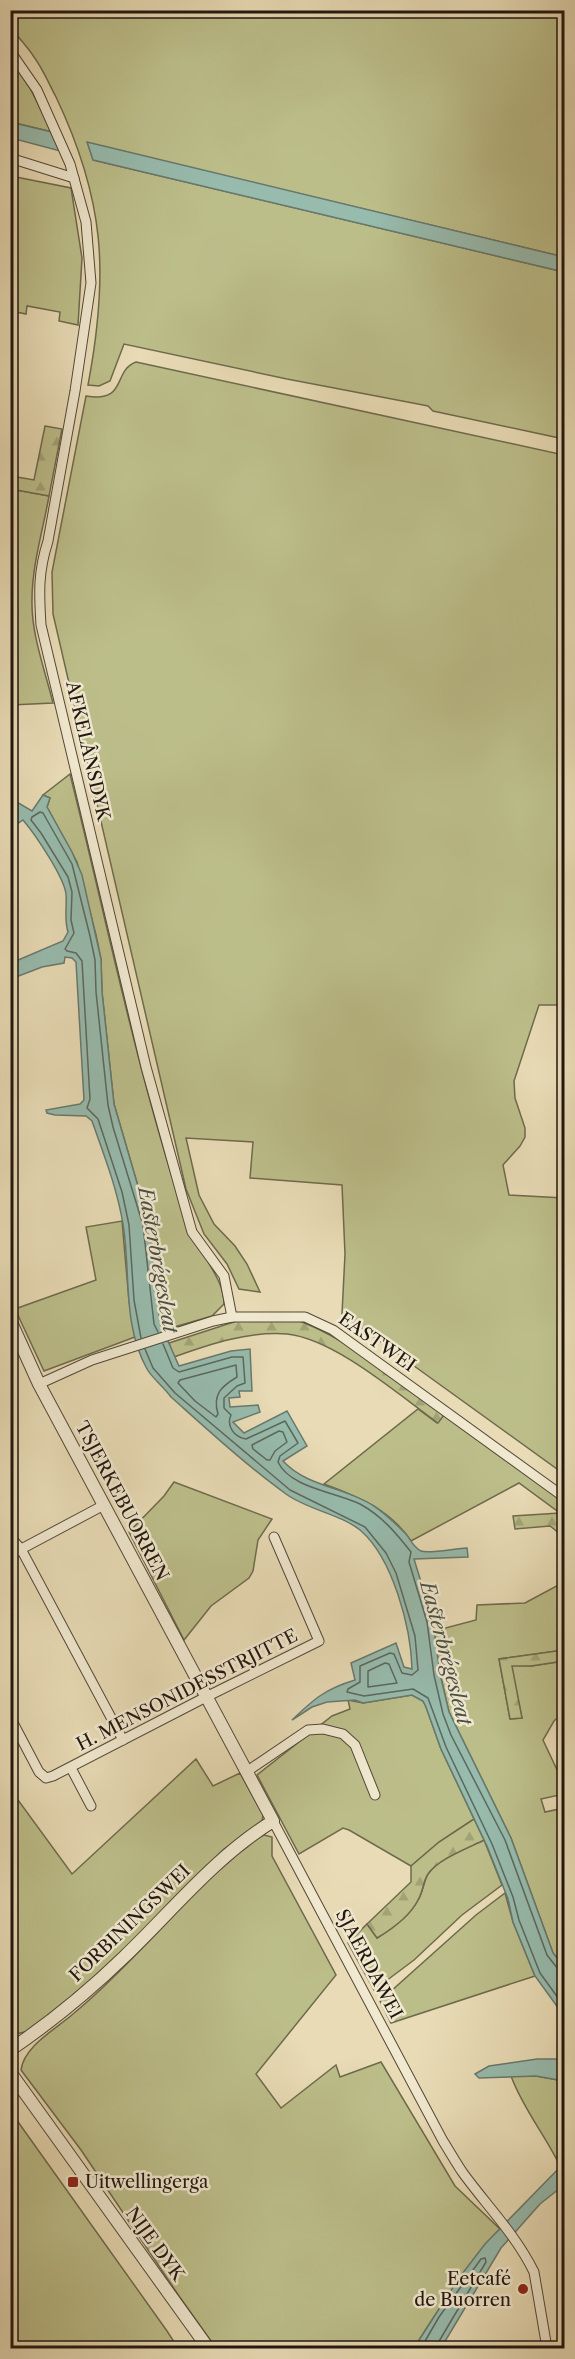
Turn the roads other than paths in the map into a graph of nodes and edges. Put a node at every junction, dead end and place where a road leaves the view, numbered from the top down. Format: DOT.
graph roads {
  1 [pos="10,51"];
  2 [pos="10,158"];
  3 [pos="74,178"];
  4 [pos="232,1317"];
  5 [pos="10,1320"];
  6 [pos="39,1384"];
  7 [pos="564,1497"];
  8 [pos="104,1505"];
  9 [pos="10,1537"];
  10 [pos="274,1537"];
  11 [pos="21,1550"];
  12 [pos="10,1555"];
  13 [pos="206,1697"];
  14 [pos="10,1717"];
  15 [pos="123,1740"];
  16 [pos="71,1768"];
  17 [pos="246,1772"];
  18 [pos="375,1795"];
  19 [pos="91,1806"];
  20 [pos="273,1821"];
  21 [pos="10,2050"];
  22 [pos="10,2072"];
  23 [pos="208,2349"];
  24 [pos="547,2349"];
  1 -- 3 [label="street, AFKELÂNSDYK"];
  2 -- 3 [label="street"];
  3 -- 4 [label="street, AFKELÂNSDYK"];
  4 -- 6 [label="street, EASTWEI"];
  4 -- 7 [label="street, EASTWEI"];
  5 -- 6 [label="street, TSJERKEBUORREN"];
  6 -- 8 [label="street, TSJERKEBUORREN"];
  8 -- 11 [label="street"];
  8 -- 13 [label="street, TSJERKEBUORREN"];
  9 -- 11 [label="street"];
  10 -- 13 [label="street, H. MENSONIDESSTRJITTE"];
  11 -- 12 [label="street"];
  11 -- 15 [label="street"];
  13 -- 15 [label="street, H. MENSONIDESSTRJITTE"];
  13 -- 17 [label="street, SJAERDAWEI"];
  14 -- 16 [label="street"];
  15 -- 16 [label="street, H. MENSONIDESSTRJITTE"];
  16 -- 19 [label="street, H. MENSONIDESSTRJITTE"];
  17 -- 18 [label="street"];
  17 -- 20 [label="street, SJAERDAWEI"];
  20 -- 21 [label="street, FORBININGSWEI"];
  20 -- 24 [label="street, SJAERDAWEI"];
  22 -- 23 [label="street, NIJE DYK"];
}
